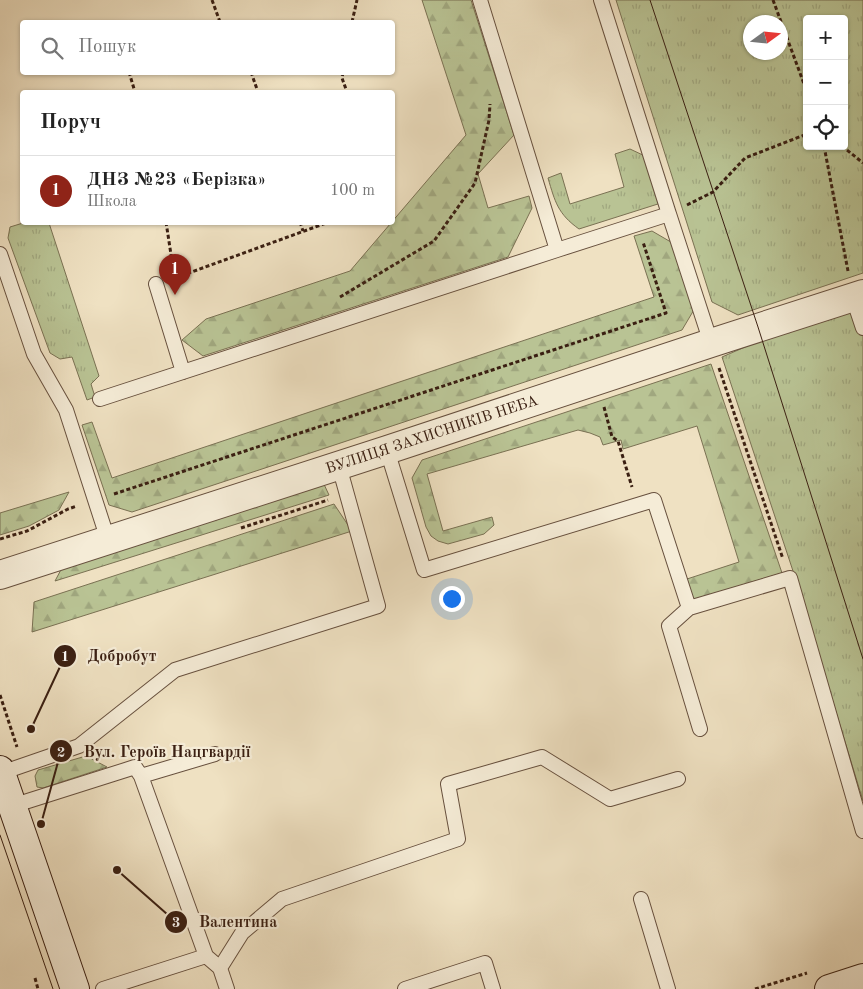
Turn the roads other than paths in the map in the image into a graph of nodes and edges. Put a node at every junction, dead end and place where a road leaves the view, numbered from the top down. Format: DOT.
graph roads {
  1 [pos="480,0"];
  2 [pos="601,0"];
  3 [pos="669,214"];
  4 [pos="557,250"];
  5 [pos="0,254"];
  6 [pos="156,284"];
  7 [pos="858,296"];
  8 [pos="863,328"];
  9 [pos="710,342"];
  10 [pos="183,372"];
  11 [pos="100,399"];
  12 [pos="387,450"];
  13 [pos="338,466"];
  14 [pos="108,540"];
  15 [pos="0,576"];
  16 [pos="689,608"];
  17 [pos="700,729"];
  18 [pos="215,754"];
  19 [pos="0,772"];
  20 [pos="141,776"];
  21 [pos="678,779"];
  22 [pos="12,806"];
  23 [pos="863,831"];
  24 [pos="641,899"];
  25 [pos="206,956"];
  26 [pos="220,968"];
  27 [pos="863,978"];
  28 [pos="75,989"];
  29 [pos="103,989"];
  30 [pos="227,989"];
  31 [pos="405,989"];
  32 [pos="493,989"];
  33 [pos="668,989"];
  34 [pos="829,989"];
  1 -- 4 [label="lane"];
  2 -- 3 [label="lane"];
  3 -- 4 [label="lane"];
  3 -- 9 [label="lane"];
  4 -- 10 [label="lane"];
  5 -- 14 [label="lane"];
  6 -- 10 [label="lane"];
  7 -- 8 [label="lane"];
  7 -- 9 [label="street, ВУЛИЦЯ ЗАХИСНИКІВ НЕБА"];
  9 -- 12 [label="street, ВУЛИЦЯ ЗАХИСНИКІВ НЕБА"];
  10 -- 11 [label="lane"];
  12 -- 13 [label="street, ВУЛИЦЯ ЗАХИСНИКІВ НЕБА"];
  12 -- 16 [label="lane"];
  13 -- 14 [label="street, ВУЛИЦЯ ЗАХИСНИКІВ НЕБА"];
  13 -- 19 [label="lane"];
  14 -- 15 [label="street, ВУЛИЦЯ ЗАХИСНИКІВ НЕБА"];
  16 -- 17 [label="lane"];
  16 -- 23 [label="lane"];
  18 -- 20 [label="lane"];
  19 -- 22 [label="street"];
  20 -- 22 [label="lane"];
  20 -- 25 [label="lane"];
  21 -- 26 [label="lane"];
  22 -- 28 [label="street"];
  24 -- 33 [label="lane"];
  25 -- 26 [label="lane"];
  25 -- 29 [label="lane"];
  26 -- 30 [label="lane"];
  27 -- 34 [label="street"];
  31 -- 32 [label="lane"];
}
